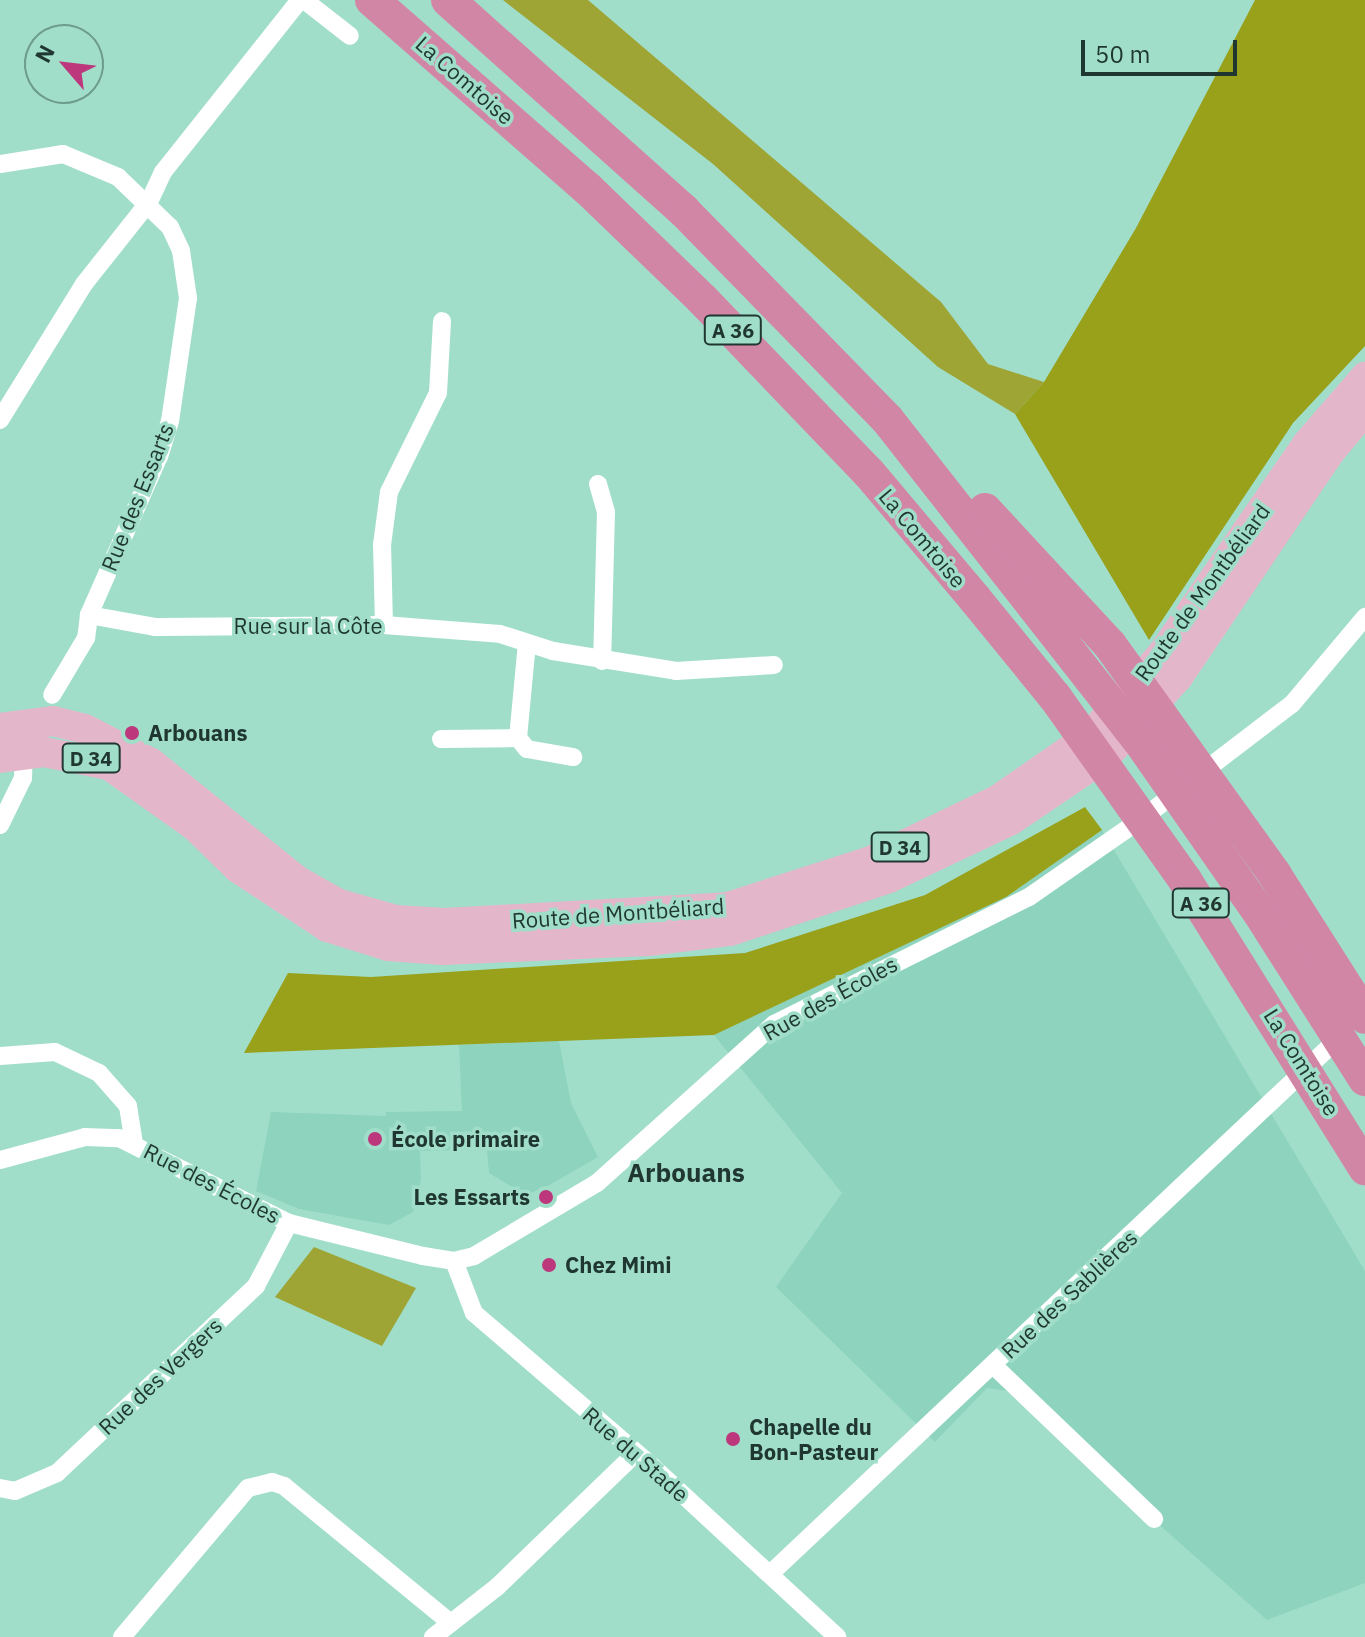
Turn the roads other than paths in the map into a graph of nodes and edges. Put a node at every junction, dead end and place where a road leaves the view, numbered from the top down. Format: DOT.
graph roads {
  1 [pos="302,0"];
  2 [pos="372,0"];
  3 [pos="448,0"];
  4 [pos="350,36"];
  5 [pos="0,164"];
  6 [pos="149,202"];
  7 [pos="442,321"];
  8 [pos="1365,377"];
  9 [pos="1365,410"];
  10 [pos="0,420"];
  11 [pos="598,484"];
  12 [pos="89,615"];
  13 [pos="1365,617"];
  14 [pos="384,625"];
  15 [pos="527,643"];
  16 [pos="1097,655"];
  17 [pos="602,661"];
  18 [pos="774,665"];
  19 [pos="52,695"];
  20 [pos="0,728"];
  21 [pos="518,738"];
  22 [pos="441,739"];
  23 [pos="12,755"];
  24 [pos="573,757"];
  25 [pos="0,825"];
  26 [pos="1365,1014"];
  27 [pos="0,1056"];
  28 [pos="1365,1079"];
  29 [pos="134,1142"];
  30 [pos="0,1160"];
  31 [pos="1365,1168"];
  32 [pos="289,1223"];
  33 [pos="454,1261"];
  34 [pos="993,1365"];
  35 [pos="636,1453"];
  36 [pos="0,1488"];
  37 [pos="1154,1519"];
  38 [pos="770,1574"];
  39 [pos="451,1623"];
  40 [pos="122,1637"];
  41 [pos="433,1637"];
  42 [pos="837,1637"];
  1 -- 4 [label="street"];
  1 -- 6 [label="street"];
  2 -- 31 [label="highway, La Comtoise / A 36"];
  3 -- 16 [label="highway, La Comtoise / A 36"];
  5 -- 6 [label="street, Rue des Essarts"];
  6 -- 10 [label="street"];
  6 -- 12 [label="street, Rue des Essarts"];
  7 -- 14 [label="street"];
  8 -- 20 [label="main road, Route de Montbéliard / D 34"];
  9 -- 23 [label="main road, Route de Montbéliard / D 34"];
  11 -- 17 [label="street"];
  12 -- 14 [label="street, Rue sur la Côte"];
  12 -- 19 [label="street, Rue des Essarts"];
  13 -- 33 [label="street, Rue des Écoles"];
  14 -- 15 [label="street, Rue sur la Côte"];
  15 -- 17 [label="street, Rue sur la Côte"];
  15 -- 21 [label="street"];
  16 -- 26 [label="highway, La Comtoise / A 36"];
  16 -- 28 [label="highway, La Comtoise / A 36"];
  17 -- 18 [label="street, Rue sur la Côte"];
  21 -- 22 [label="street"];
  21 -- 24 [label="street"];
  23 -- 25 [label="street"];
  26 -- 34 [label="street, Rue des Sablières"];
  27 -- 29 [label="street"];
  29 -- 30 [label="street"];
  29 -- 32 [label="street, Rue des Écoles"];
  32 -- 33 [label="street, Rue des Écoles"];
  32 -- 36 [label="street, Rue des Vergers"];
  33 -- 35 [label="street, Rue du Stade"];
  34 -- 37 [label="street"];
  34 -- 38 [label="street, Rue des Sablières"];
  35 -- 38 [label="street, Rue du Stade"];
  35 -- 39 [label="street"];
  38 -- 42 [label="street, Rue du Stade"];
  39 -- 40 [label="street"];
  39 -- 41 [label="street"];
}
